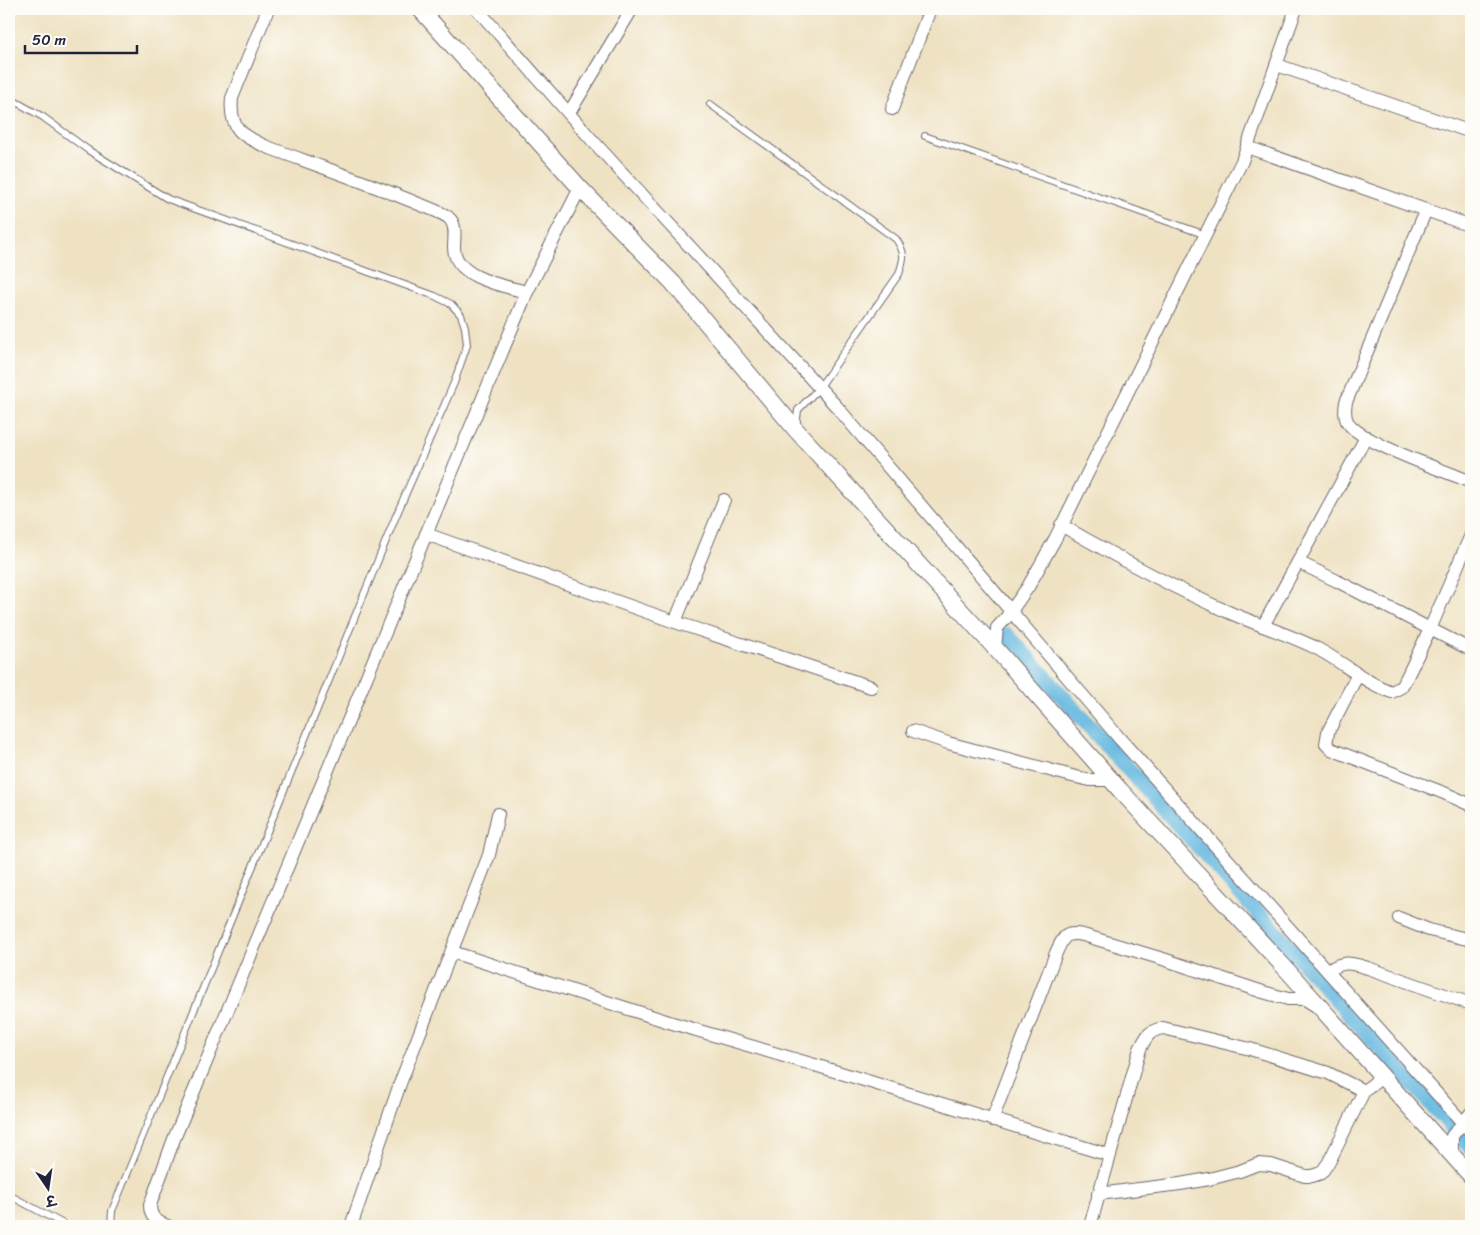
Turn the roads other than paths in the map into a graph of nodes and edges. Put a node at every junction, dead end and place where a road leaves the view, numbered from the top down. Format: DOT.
graph roads {
  1 [pos="268,9"];
  2 [pos="420,9"];
  3 [pos="476,9"];
  4 [pos="632,9"];
  5 [pos="930,9"];
  6 [pos="1296,9"];
  7 [pos="1277,65"];
  8 [pos="9,98"];
  9 [pos="710,104"];
  10 [pos="892,109"];
  11 [pos="569,113"];
  12 [pos="1471,132"];
  13 [pos="925,136"];
  14 [pos="1247,147"];
  15 [pos="580,188"];
  16 [pos="1426,210"];
  17 [pos="1471,226"];
  18 [pos="1206,235"];
  19 [pos="527,292"];
  20 [pos="816,391"];
  21 [pos="796,430"];
  22 [pos="1366,437"];
  23 [pos="1471,482"];
  24 [pos="724,500"];
  25 [pos="1061,525"];
  26 [pos="426,534"];
  27 [pos="1471,535"];
  28 [pos="1298,562"];
  29 [pos="1009,614"];
  30 [pos="675,622"];
  31 [pos="1263,626"];
  32 [pos="1430,629"];
  33 [pos="995,648"];
  34 [pos="1471,650"];
  35 [pos="1358,674"];
  36 [pos="871,687"];
  37 [pos="913,731"];
  38 [pos="1120,790"];
  39 [pos="1471,805"];
  40 [pos="498,814"];
  41 [pos="1399,918"];
  42 [pos="1471,940"];
  43 [pos="452,952"];
  44 [pos="1328,971"];
  45 [pos="1471,1004"];
  46 [pos="1322,1009"];
  47 [pos="1382,1077"];
  48 [pos="1364,1091"];
  49 [pos="1471,1113"];
  50 [pos="992,1120"];
  51 [pos="1462,1130"];
  52 [pos="1452,1154"];
  53 [pos="1109,1155"];
  54 [pos="1471,1176"];
  55 [pos="1098,1194"];
  56 [pos="9,1196"];
  57 [pos="67,1226"];
  58 [pos="110,1226"];
  59 [pos="168,1226"];
  60 [pos="351,1226"];
  61 [pos="1090,1226"];
  1 -- 19 [label="street"];
  2 -- 15 [label="street"];
  3 -- 11 [label="street"];
  4 -- 11 [label="street"];
  5 -- 10 [label="street"];
  6 -- 7 [label="street"];
  7 -- 12 [label="street"];
  7 -- 14 [label="street"];
  8 -- 58 [label="lane"];
  9 -- 20 [label="lane"];
  11 -- 20 [label="street"];
  13 -- 18 [label="lane"];
  14 -- 16 [label="street"];
  14 -- 18 [label="street"];
  15 -- 19 [label="street"];
  15 -- 21 [label="street"];
  16 -- 17 [label="street"];
  16 -- 22 [label="street"];
  18 -- 25 [label="street"];
  19 -- 26 [label="street"];
  20 -- 21 [label="lane"];
  20 -- 29 [label="street"];
  21 -- 33 [label="street"];
  22 -- 23 [label="street"];
  22 -- 28 [label="street"];
  24 -- 30 [label="street"];
  25 -- 29 [label="street"];
  25 -- 31 [label="street"];
  26 -- 30 [label="street"];
  26 -- 59 [label="street"];
  27 -- 32 [label="street"];
  28 -- 31 [label="street"];
  28 -- 32 [label="street"];
  29 -- 33 [label="street"];
  29 -- 44 [label="street"];
  30 -- 36 [label="street"];
  31 -- 35 [label="street"];
  32 -- 34 [label="street"];
  32 -- 35 [label="street"];
  33 -- 38 [label="street"];
  35 -- 39 [label="street"];
  37 -- 38 [label="street"];
  38 -- 46 [label="street"];
  40 -- 43 [label="street"];
  41 -- 42 [label="street"];
  43 -- 50 [label="street"];
  43 -- 60 [label="street"];
  44 -- 45 [label="street"];
  44 -- 51 [label="street"];
  46 -- 47 [label="street"];
  46 -- 50 [label="street"];
  47 -- 48 [label="street"];
  47 -- 52 [label="street"];
  48 -- 53 [label="street"];
  48 -- 55 [label="street"];
  49 -- 51 [label="street"];
  50 -- 53 [label="street"];
  51 -- 52 [label="street"];
  52 -- 54 [label="street"];
  53 -- 55 [label="street"];
  55 -- 61 [label="street"];
  56 -- 57 [label="lane"];
}
